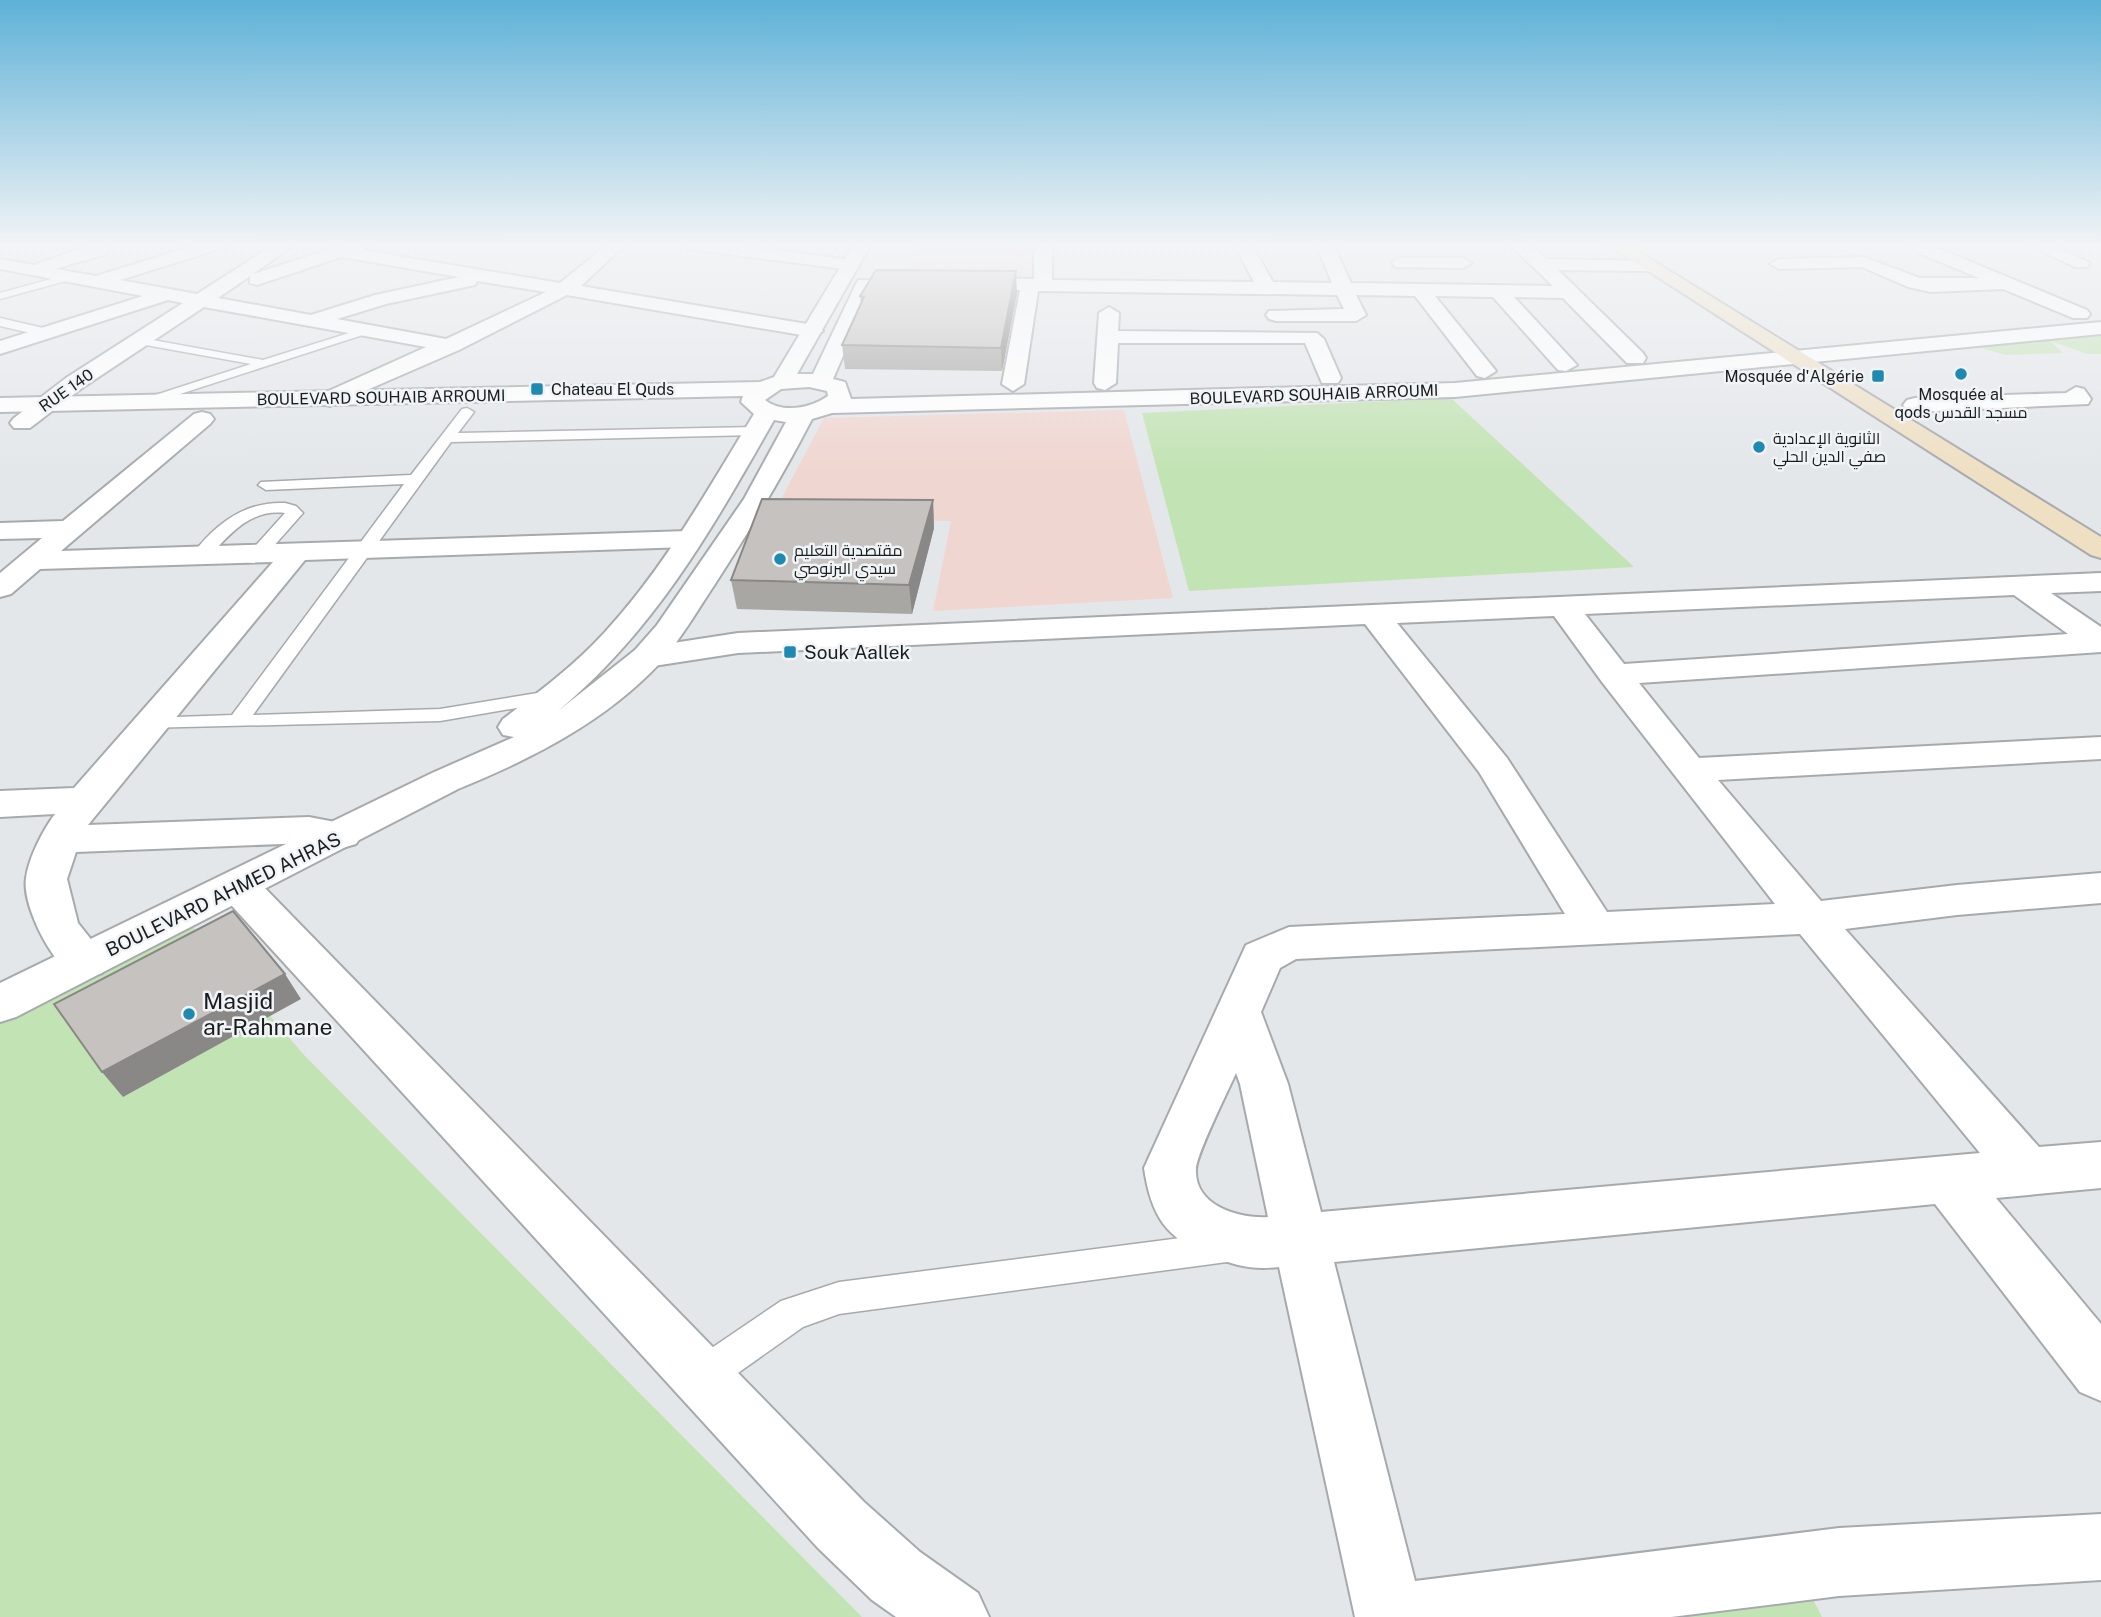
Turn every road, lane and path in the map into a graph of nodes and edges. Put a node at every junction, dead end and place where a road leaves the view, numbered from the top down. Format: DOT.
graph roads {
  1 [pos="88,319"];
  2 [pos="172,319"];
  3 [pos="505,319"];
  4 [pos="745,319"];
  5 [pos="820,319"];
  6 [pos="858,319"];
  7 [pos="1028,319"];
  8 [pos="1108,319"];
  9 [pos="1264,319"];
  10 [pos="1269,319"];
  11 [pos="1278,319"];
  12 [pos="1353,319"];
  13 [pos="1444,319"];
  14 [pos="1522,319"];
  15 [pos="1596,319"];
  16 [pos="1735,319"];
  17 [pos="1753,319"];
  18 [pos="2036,319"];
  19 [pos="311,320"];
  20 [pos="0,322"];
  21 [pos="2101,328"];
  22 [pos="369,331"];
  23 [pos="813,331"];
  24 [pos="48,332"];
  25 [pos="1107,337"];
  26 [pos="141,340"];
  27 [pos="1774,343"];
  28 [pos="452,346"];
  29 [pos="0,348"];
  30 [pos="1799,349"];
  31 [pos="1827,354"];
  32 [pos="1635,358"];
  33 [pos="267,363"];
  34 [pos="1566,365"];
  35 [pos="1485,372"];
  36 [pos="1330,379"];
  37 [pos="1105,383"];
  38 [pos="1013,384"];
  39 [pos="828,391"];
  40 [pos="2076,394"];
  41 [pos="330,399"];
  42 [pos="141,402"];
  43 [pos="45,404"];
  44 [pos="764,404"];
  45 [pos="0,405"];
  46 [pos="1915,405"];
  47 [pos="467,412"];
  48 [pos="803,413"];
  49 [pos="202,419"];
  50 [pos="11,423"];
  51 [pos="1946,424"];
  52 [pos="448,438"];
  53 [pos="415,479"];
  54 [pos="266,485"];
  55 [pos="71,529"];
  56 [pos="0,531"];
  57 [pos="688,539"];
  58 [pos="362,549"];
  59 [pos="2101,549"];
  60 [pos="298,551"];
  61 [pos="258,553"];
  62 [pos="201,555"];
  63 [pos="32,561"];
  64 [pos="2101,582"];
  65 [pos="2022,587"];
  66 [pos="0,588"];
  67 [pos="1563,606"];
  68 [pos="1373,614"];
  69 [pos="647,639"];
  70 [pos="2101,642"];
  71 [pos="1614,675"];
  72 [pos="556,696"];
  73 [pos="238,722"];
  74 [pos="150,724"];
  75 [pos="2101,748"];
  76 [pos="1692,770"];
  77 [pos="445,782"];
  78 [pos="85,800"];
  79 [pos="0,804"];
  80 [pos="342,835"];
  81 [pos="61,839"];
  82 [pos="239,887"];
  83 [pos="2101,888"];
  84 [pos="1810,918"];
  85 [pos="1596,929"];
  86 [pos="86,961"];
  87 [pos="0,1004"];
  88 [pos="1238,1012"];
  89 [pos="2101,1165"];
  90 [pos="2027,1171"];
  91 [pos="1947,1179"];
  92 [pos="1276,1241"];
  93 [pos="2101,1371"];
  94 [pos="701,1377"];
  95 [pos="2101,1547"];
  96 [pos="954,1617"];
  97 [pos="1390,1617"];
  98 [pos="1401,1617"];
  1 -- 24 [label="street"];
  2 -- 26 [label="street, RUE 140"];
  3 -- 28 [label="street"];
  4 -- 23 [label="street"];
  5 -- 23 [label="street"];
  6 -- 39 [label="street"];
  7 -- 38 [label="street"];
  8 -- 25 [label="street"];
  9 -- 25 [label="street"];
  10 -- 36 [label="street"];
  11 -- 12 [label="street"];
  13 -- 35 [label="street"];
  14 -- 34 [label="street"];
  15 -- 32 [label="street"];
  16 -- 27 [label="main road"];
  17 -- 30 [label="main road"];
  18 -- 30 [label="street, BOULEVARD SOUHAIB ARROUMI"];
  19 -- 22 [label="street"];
  20 -- 24 [label="lane"];
  21 -- 31 [label="street"];
  22 -- 28 [label="street"];
  22 -- 33 [label="lane"];
  23 -- 44 [label="street"];
  24 -- 29 [label="street"];
  25 -- 37 [label="street"];
  26 -- 33 [label="lane"];
  26 -- 43 [label="street, RUE 140"];
  27 -- 30 [label="main road"];
  27 -- 32 [label="street, BOULEVARD SOUHAIB ARROUMI"];
  28 -- 41 [label="street"];
  30 -- 31 [label="main road"];
  30 -- 39 [label="street, BOULEVARD SOUHAIB ARROUMI"];
  30 -- 59 [label="main road"];
  31 -- 46 [label="main road"];
  32 -- 34 [label="street, BOULEVARD SOUHAIB ARROUMI"];
  33 -- 42 [label="lane"];
  34 -- 35 [label="street, BOULEVARD SOUHAIB ARROUMI"];
  35 -- 36 [label="street, BOULEVARD SOUHAIB ARROUMI"];
  36 -- 37 [label="street, BOULEVARD SOUHAIB ARROUMI"];
  37 -- 38 [label="street, BOULEVARD SOUHAIB ARROUMI"];
  38 -- 39 [label="street, BOULEVARD SOUHAIB ARROUMI"];
  39 -- 44 [label="street"];
  39 -- 48 [label="street"];
  40 -- 46 [label="street"];
  41 -- 42 [label="street, BOULEVARD SOUHAIB ARROUMI"];
  41 -- 44 [label="street, BOULEVARD SOUHAIB ARROUMI"];
  42 -- 43 [label="street, BOULEVARD SOUHAIB ARROUMI"];
  43 -- 45 [label="street, BOULEVARD SOUHAIB ARROUMI"];
  43 -- 50 [label="street, RUE 140"];
  44 -- 47 [label="street, BOULEVARD SOUHAIB ARROUMI"];
  44 -- 48 [label="street"];
  44 -- 52 [label="lane"];
  44 -- 57 [label="street"];
  46 -- 51 [label="main road"];
  47 -- 49 [label="street, BOULEVARD SOUHAIB ARROUMI"];
  47 -- 52 [label="lane"];
  48 -- 69 [label="street"];
  49 -- 50 [label="street, BOULEVARD SOUHAIB ARROUMI"];
  49 -- 55 [label="street"];
  52 -- 53 [label="lane"];
  53 -- 54 [label="lane"];
  53 -- 58 [label="lane"];
  55 -- 56 [label="street"];
  55 -- 63 [label="street"];
  57 -- 58 [label="street"];
  57 -- 69 [label="street"];
  58 -- 60 [label="street"];
  58 -- 73 [label="lane"];
  60 -- 61 [label="street"];
  60 -- 74 [label="street"];
  61 -- 62 [label="street"];
  61 -- 62 [label="lane"];
  62 -- 63 [label="street"];
  63 -- 66 [label="street"];
  64 -- 65 [label="street"];
  65 -- 67 [label="street"];
  65 -- 70 [label="street"];
  67 -- 68 [label="street"];
  67 -- 71 [label="street"];
  68 -- 69 [label="street"];
  68 -- 85 [label="street"];
  69 -- 72 [label="street, BOULEVARD AHMED AHRAS"];
  69 -- 77 [label="street, BOULEVARD AHMED AHRAS"];
  70 -- 71 [label="street"];
  71 -- 76 [label="street"];
  72 -- 73 [label="lane"];
  72 -- 77 [label="street, BOULEVARD AHMED AHRAS"];
  73 -- 74 [label="lane"];
  74 -- 78 [label="street"];
  75 -- 76 [label="street"];
  76 -- 84 [label="street"];
  77 -- 80 [label="street, BOULEVARD AHMED AHRAS"];
  78 -- 79 [label="street"];
  78 -- 81 [label="street"];
  80 -- 81 [label="street"];
  80 -- 82 [label="street, BOULEVARD AHMED AHRAS"];
  81 -- 86 [label="street"];
  82 -- 86 [label="street, BOULEVARD AHMED AHRAS"];
  82 -- 94 [label="street"];
  83 -- 84 [label="street"];
  84 -- 85 [label="street"];
  84 -- 90 [label="street"];
  85 -- 88 [label="street"];
  86 -- 87 [label="street, BOULEVARD AHMED AHRAS"];
  88 -- 92 [label="street"];
  88 -- 92 [label="street"];
  89 -- 90 [label="street"];
  90 -- 91 [label="street"];
  91 -- 92 [label="street"];
  91 -- 93 [label="street"];
  92 -- 94 [label="lane"];
  92 -- 97 [label="street"];
  94 -- 96 [label="street"];
  95 -- 98 [label="street"];
}
